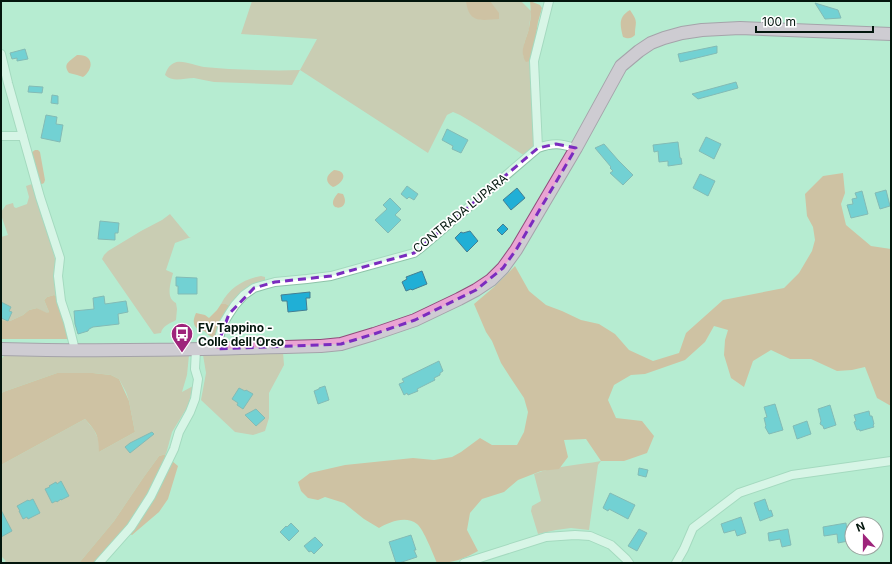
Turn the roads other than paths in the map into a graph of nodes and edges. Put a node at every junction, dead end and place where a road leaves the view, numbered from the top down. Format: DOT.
graph roads {
  1 [pos="549,1"];
  2 [pos="891,34"];
  3 [pos="1,54"];
  4 [pos="1,136"];
  5 [pos="23,136"];
  6 [pos="538,148"];
  7 [pos="576,148"];
  8 [pos="216,348"];
  9 [pos="1,349"];
  10 [pos="196,349"];
  11 [pos="75,350"];
  12 [pos="891,462"];
  13 [pos="99,563"];
  14 [pos="464,563"];
  15 [pos="629,563"];
  16 [pos="676,563"];
  1 -- 6 [label="street"];
  2 -- 7 [label="main road"];
  3 -- 5 [label="street"];
  4 -- 5 [label="street"];
  5 -- 11 [label="street"];
  6 -- 7 [label="street"];
  6 -- 8 [label="street, CONTRADA LUPARA"];
  7 -- 8 [label="main road"];
  8 -- 10 [label="main road"];
  9 -- 11 [label="main road"];
  10 -- 11 [label="main road"];
  10 -- 13 [label="street"];
  12 -- 16 [label="street"];
  14 -- 15 [label="street"];
}
